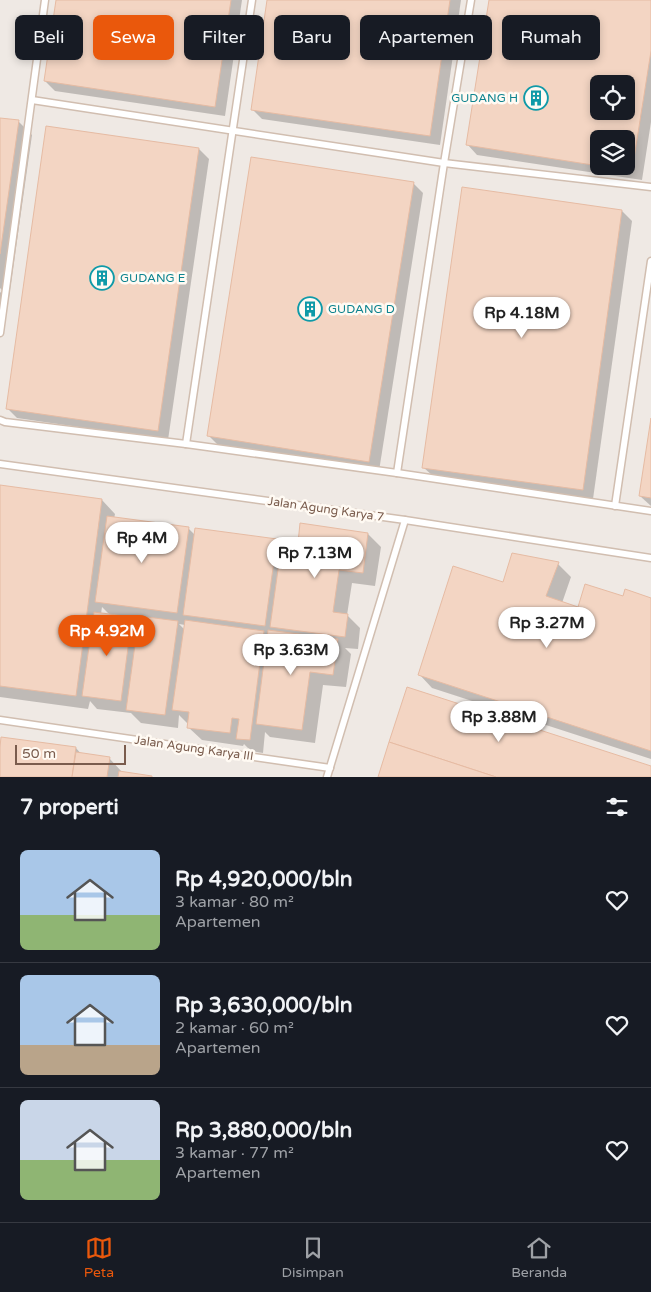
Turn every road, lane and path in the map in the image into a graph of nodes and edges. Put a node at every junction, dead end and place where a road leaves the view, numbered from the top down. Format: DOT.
graph roads {
  1 [pos="46,0"];
  2 [pos="252,0"];
  3 [pos="471,0"];
  4 [pos="32,100"];
  5 [pos="232,130"];
  6 [pos="444,163"];
  7 [pos="651,187"];
  8 [pos="651,261"];
  9 [pos="0,333"];
  10 [pos="0,420"];
  11 [pos="186,444"];
  12 [pos="0,464"];
  13 [pos="397,473"];
  14 [pos="615,506"];
  15 [pos="651,511"];
  16 [pos="405,520"];
  17 [pos="651,558"];
  18 [pos="0,720"];
  19 [pos="330,768"];
  20 [pos="326,777"];
  1 -- 4 [label="lane"];
  2 -- 5 [label="lane"];
  3 -- 6 [label="lane"];
  4 -- 5 [label="lane"];
  4 -- 9 [label="lane"];
  5 -- 6 [label="lane"];
  5 -- 11 [label="lane"];
  6 -- 7 [label="lane"];
  6 -- 13 [label="lane"];
  8 -- 14 [label="lane"];
  10 -- 11 [label="lane"];
  11 -- 13 [label="lane"];
  12 -- 16 [label="lane, Jalan Agung Karya 7"];
  13 -- 14 [label="lane"];
  14 -- 15 [label="lane"];
  16 -- 17 [label="lane, Jalan Agung Karya 7"];
  16 -- 19 [label="lane"];
  18 -- 19 [label="lane, Jalan Agung Karya III"];
  19 -- 20 [label="lane"];
}
